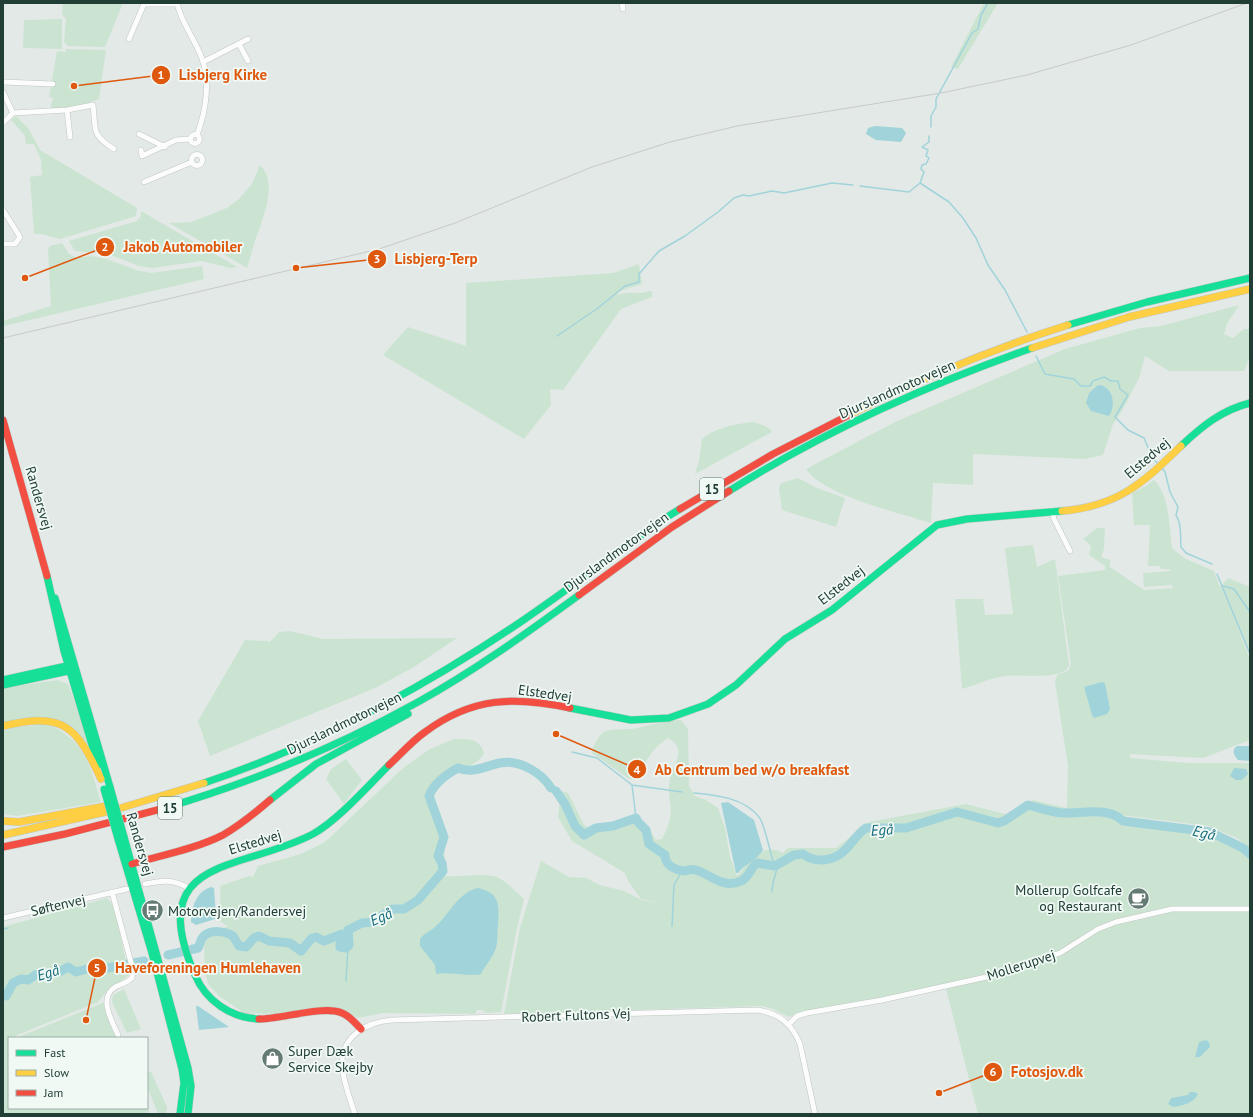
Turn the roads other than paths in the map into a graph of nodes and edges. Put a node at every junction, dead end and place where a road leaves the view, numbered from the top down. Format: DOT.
graph roads {
  1 [pos="177,3"];
  2 [pos="622,3"];
  3 [pos="623,9"];
  4 [pos="130,39"];
  5 [pos="248,40"];
  6 [pos="239,44"];
  7 [pos="248,61"];
  8 [pos="203,62"];
  9 [pos="3,82"];
  10 [pos="53,84"];
  11 [pos="3,92"];
  12 [pos="66,110"];
  13 [pos="13,113"];
  14 [pos="3,123"];
  15 [pos="139,134"];
  16 [pos="197,135"];
  17 [pos="70,137"];
  18 [pos="190,139"];
  19 [pos="196,143"];
  20 [pos="165,147"];
  21 [pos="114,149"];
  22 [pos="142,150"];
  23 [pos="197,154"];
  24 [pos="192,162"];
  25 [pos="144,182"];
  26 [pos="3,210"];
  27 [pos="3,244"];
  28 [pos="1250,278"];
  29 [pos="1250,289"];
  30 [pos="1250,403"];
  31 [pos="3,420"];
  32 [pos="1052,512"];
  33 [pos="1070,551"];
  34 [pos="49,584"];
  35 [pos="548,618"];
  36 [pos="76,666"];
  37 [pos="68,668"];
  38 [pos="3,680"];
  39 [pos="3,685"];
  40 [pos="3,726"];
  41 [pos="101,779"];
  42 [pos="212,781"];
  43 [pos="107,788"];
  44 [pos="3,818"];
  45 [pos="32,820"];
  46 [pos="3,821"];
  47 [pos="3,835"];
  48 [pos="3,848"];
  49 [pos="129,865"];
  50 [pos="145,884"];
  51 [pos="127,889"];
  52 [pos="190,889"];
  53 [pos="112,892"];
  54 [pos="1250,909"];
  55 [pos="3,918"];
  56 [pos="789,1024"];
  57 [pos="361,1029"];
  58 [pos="118,1036"];
  59 [pos="180,1114"];
  60 [pos="188,1114"];
  61 [pos="354,1114"];
  62 [pos="815,1114"];
  1 -- 4 [label="street"];
  1 -- 8 [label="street"];
  2 -- 3 [label="street"];
  5 -- 6 [label="street"];
  6 -- 7 [label="street"];
  6 -- 8 [label="street"];
  8 -- 16 [label="street"];
  9 -- 10 [label="street"];
  11 -- 13 [label="street"];
  12 -- 13 [label="street"];
  12 -- 17 [label="street"];
  12 -- 21 [label="street"];
  13 -- 14 [label="street"];
  15 -- 20 [label="street"];
  16 -- 18 [label="street"];
  16 -- 19 [label="street"];
  18 -- 19 [label="street"];
  18 -- 20 [label="street"];
  19 -- 23 [label="street"];
  20 -- 22 [label="street"];
  23 -- 24 [label="street"];
  23 -- 24 [label="street"];
  24 -- 25 [label="street"];
  26 -- 27 [label="street"];
  28 -- 42 [label="main road, Djurslandmotorvejen / 15"];
  29 -- 35 [label="main road, Djurslandmotorvejen / 15"];
  30 -- 32 [label="main road, Elstedvej"];
  31 -- 34 [label="main road, Randersvej"];
  32 -- 33 [label="street"];
  32 -- 52 [label="main road, Elstedvej"];
  34 -- 36 [label="main road, Randersvej"];
  34 -- 37 [label="main road, Randersvej"];
  35 -- 48 [label="main road, Djurslandmotorvejen / 15"];
  35 -- 49 [label="main road"];
  36 -- 37 [label="main road"];
  36 -- 43 [label="main road, Randersvej"];
  37 -- 38 [label="main road"];
  37 -- 39 [label="main road"];
  37 -- 41 [label="main road, Randersvej"];
  40 -- 41 [label="main road"];
  41 -- 43 [label="main road, Randersvej"];
  42 -- 45 [label="main road"];
  42 -- 47 [label="main road, Djurslandmotorvejen / 15"];
  43 -- 49 [label="main road, Randersvej, bridge"];
  44 -- 45 [label="main road"];
  45 -- 46 [label="main road"];
  49 -- 59 [label="main road, Randersvej"];
  49 -- 60 [label="main road, Randersvej"];
  50 -- 52 [label="street"];
  51 -- 53 [label="street, Søftenvej"];
  52 -- 57 [label="main road, Elstedvej"];
  53 -- 55 [label="street, Søftenvej"];
  53 -- 58 [label="street"];
  54 -- 56 [label="street, Mollerupvej"];
  56 -- 57 [label="street, Robert Fultons Vej"];
  56 -- 62 [label="street"];
  57 -- 61 [label="street"];
}
